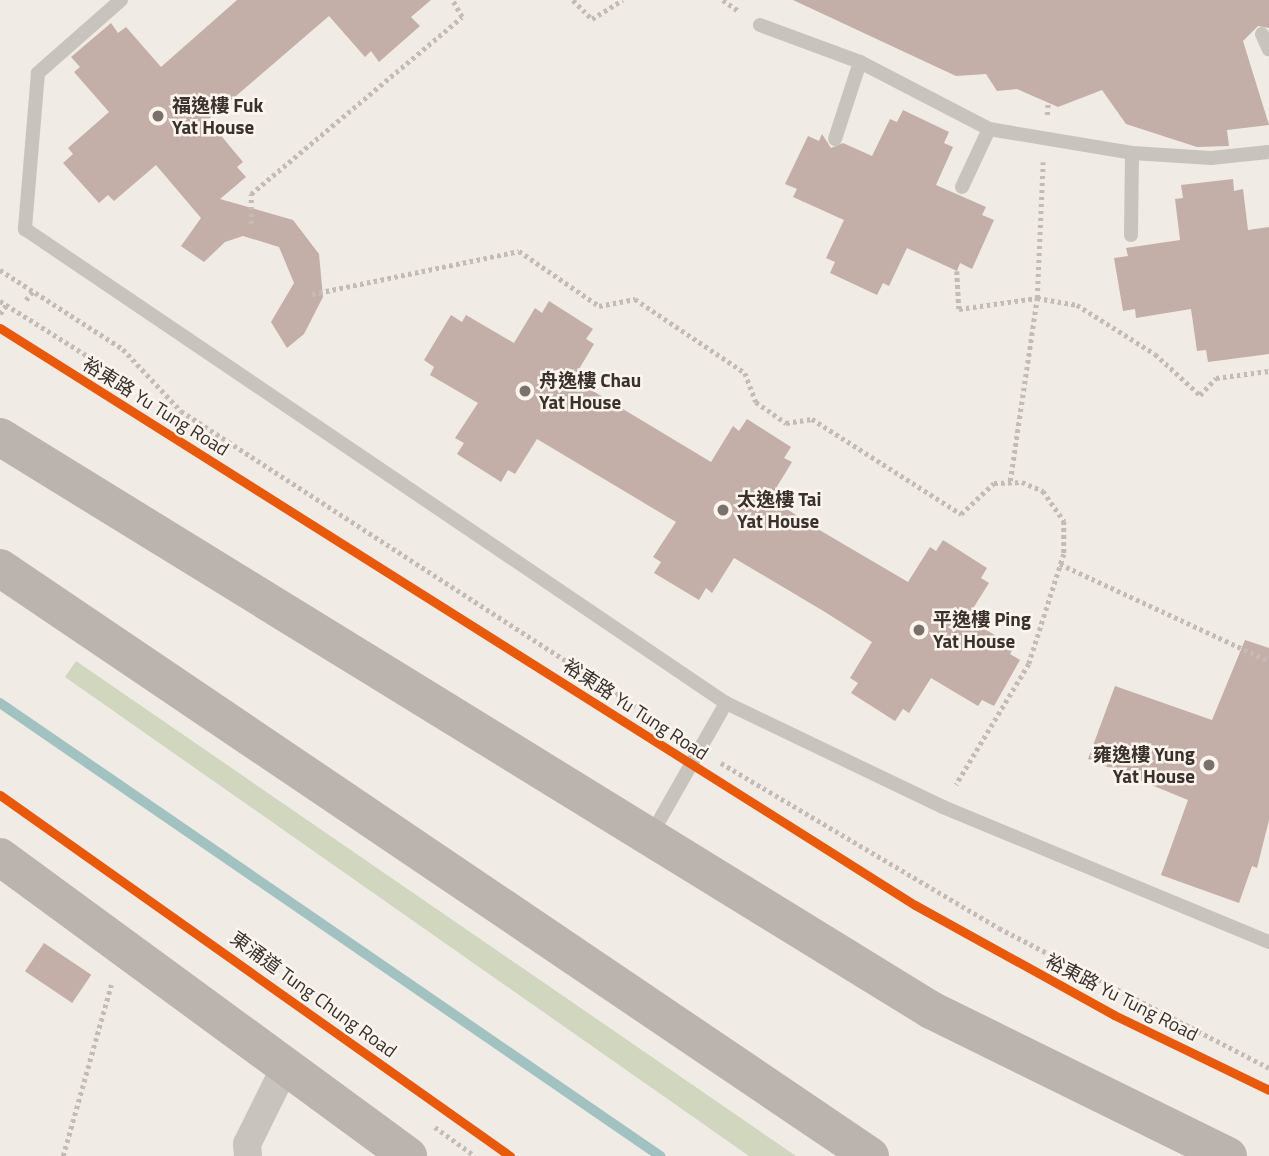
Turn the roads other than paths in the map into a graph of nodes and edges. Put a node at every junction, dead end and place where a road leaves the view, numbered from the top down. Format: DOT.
graph roads {
  1 [pos="121,0"];
  2 [pos="760,25"];
  3 [pos="1262,33"];
  4 [pos="1269,50"];
  5 [pos="860,62"];
  6 [pos="989,129"];
  7 [pos="835,139"];
  8 [pos="1269,152"];
  9 [pos="1132,153"];
  10 [pos="962,187"];
  11 [pos="1131,235"];
  12 [pos="0,436"];
  13 [pos="0,568"];
  14 [pos="726,703"];
  15 [pos="649,838"];
  16 [pos="0,857"];
  17 [pos="1269,942"];
  18 [pos="284,1069"];
  19 [pos="248,1156"];
  20 [pos="408,1156"];
  21 [pos="870,1156"];
  22 [pos="1228,1156"];
  1 -- 14 [label="lane"];
  2 -- 5 [label="lane"];
  3 -- 4 [label="lane"];
  5 -- 6 [label="lane"];
  5 -- 7 [label="lane"];
  6 -- 9 [label="lane"];
  6 -- 10 [label="lane"];
  8 -- 9 [label="lane"];
  9 -- 11 [label="lane"];
  12 -- 15 [label="main road"];
  13 -- 21 [label="main road"];
  14 -- 15 [label="lane"];
  14 -- 17 [label="lane"];
  15 -- 22 [label="main road"];
  16 -- 18 [label="main road"];
  18 -- 19 [label="street"];
  18 -- 20 [label="main road"];
}
